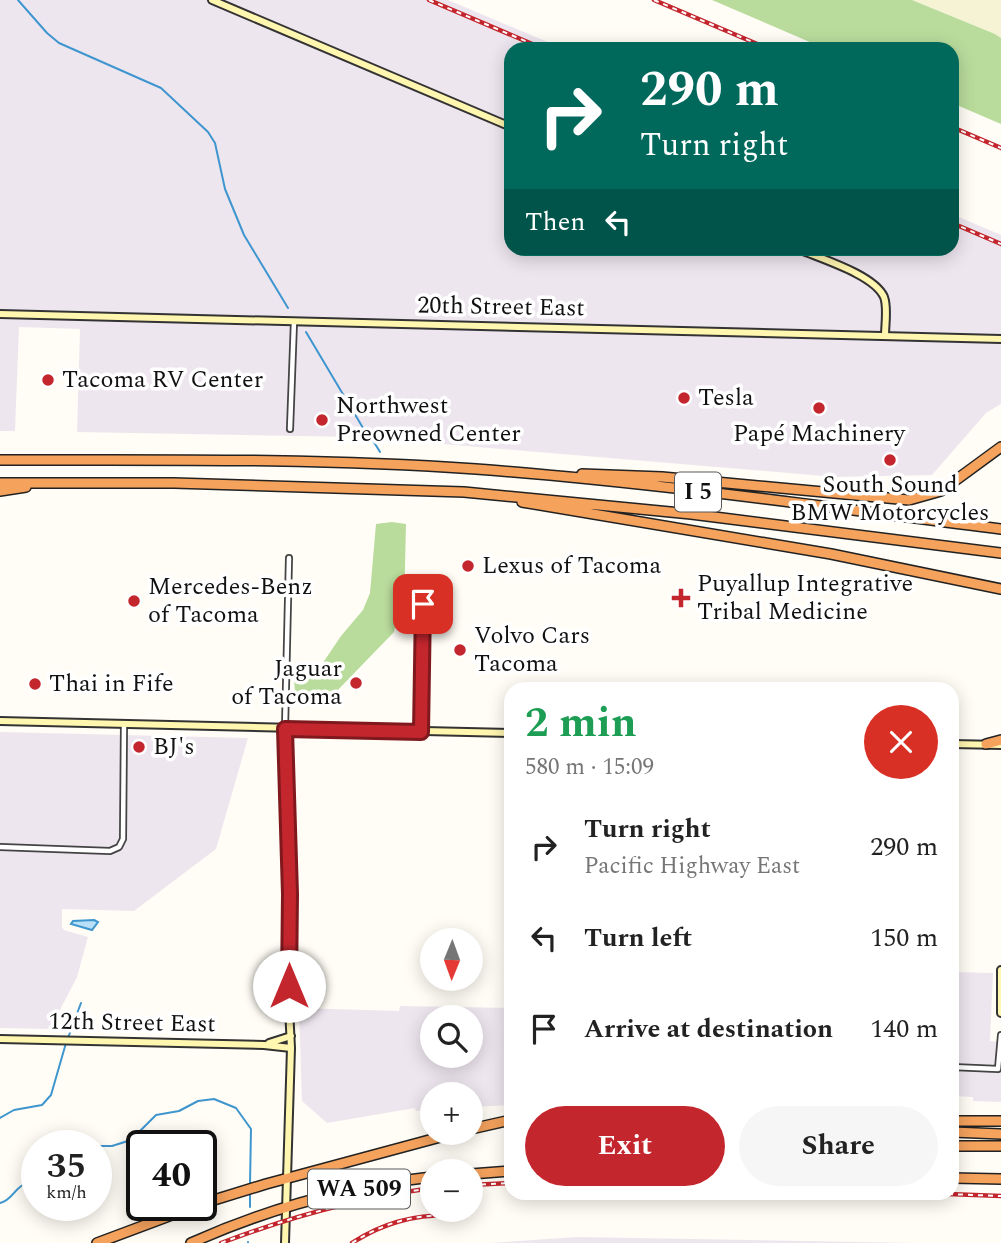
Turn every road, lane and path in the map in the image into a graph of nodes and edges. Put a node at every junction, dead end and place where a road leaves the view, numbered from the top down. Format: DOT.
graph roads {
  1 [pos="212,0"];
  2 [pos="504,124"];
  3 [pos="814,256"];
  4 [pos="0,314"];
  5 [pos="294,321"];
  6 [pos="885,336"];
  7 [pos="1001,339"];
  8 [pos="290,429"];
  9 [pos="1001,447"];
  10 [pos="0,460"];
  11 [pos="558,476"];
  12 [pos="71,482"];
  13 [pos="0,483"];
  14 [pos="0,491"];
  15 [pos="448,492"];
  16 [pos="1001,529"];
  17 [pos="1001,553"];
  18 [pos="289,558"];
  19 [pos="1001,591"];
  20 [pos="423,604"];
  21 [pos="0,721"];
  22 [pos="124,724"];
  23 [pos="285,729"];
  24 [pos="421,732"];
  25 [pos="504,733"];
  26 [pos="1001,742"];
  27 [pos="959,744"];
  28 [pos="986,744"];
  29 [pos="1001,751"];
  30 [pos="0,847"];
  31 [pos="1001,970"];
  32 [pos="1001,1013"];
  33 [pos="1001,1035"];
  34 [pos="291,1036"];
  35 [pos="0,1039"];
  36 [pos="264,1045"];
  37 [pos="291,1048"];
  38 [pos="959,1068"];
  39 [pos="959,1121"];
  40 [pos="1001,1121"];
  41 [pos="504,1122"];
  42 [pos="483,1126"];
  43 [pos="959,1132"];
  44 [pos="1001,1134"];
  45 [pos="420,1142"];
  46 [pos="959,1146"];
  47 [pos="1001,1146"];
  48 [pos="504,1172"];
  49 [pos="483,1173"];
  50 [pos="288,1178"];
  51 [pos="959,1178"];
  52 [pos="420,1179"];
  53 [pos="1001,1179"];
  54 [pos="217,1199"];
  55 [pos="286,1208"];
  56 [pos="156,1221"];
  57 [pos="97,1243"];
  58 [pos="191,1243"];
  59 [pos="285,1243"];
  1 -- 2 [label="main road"];
  3 -- 6 [label="main road"];
  4 -- 5 [label="main road, 20th Street East"];
  5 -- 6 [label="main road, 20th Street East"];
  5 -- 8 [label="street"];
  6 -- 7 [label="main road, 20th Street East"];
  9 -- 11 [label="highway"];
  10 -- 11 [label="highway, I 5"];
  11 -- 16 [label="highway, I 5"];
  12 -- 13 [label="highway, I 5"];
  12 -- 14 [label="highway"];
  12 -- 15 [label="highway, I 5"];
  15 -- 17 [label="highway, I 5"];
  15 -- 19 [label="highway"];
  18 -- 23 [label="street"];
  20 -- 24 [label="street"];
  21 -- 22 [label="main road"];
  22 -- 23 [label="main road"];
  22 -- 30 [label="street"];
  23 -- 24 [label="main road"];
  23 -- 34 [label="main road"];
  24 -- 25 [label="main road"];
  26 -- 28 [label="highway"];
  27 -- 28 [label="main road"];
  28 -- 29 [label="main road"];
  31 -- 32 [label="main road"];
  33 -- 38 [label="street"];
  34 -- 36 [label="main road, 12th Street East"];
  34 -- 37 [label="main road"];
  35 -- 36 [label="main road, 12th Street East"];
  36 -- 37 [label="main road, 12th Street East"];
  37 -- 50 [label="main road"];
  39 -- 40 [label="highway"];
  41 -- 42 [label="highway"];
  43 -- 44 [label="highway"];
  45 -- 50 [label="highway, WA 509"];
  46 -- 47 [label="highway"];
  48 -- 49 [label="highway"];
  50 -- 54 [label="highway, WA 509"];
  50 -- 55 [label="main road"];
  51 -- 53 [label="highway"];
  52 -- 55 [label="highway, WA 509"];
  55 -- 58 [label="highway, WA 509"];
  55 -- 59 [label="main road"];
  56 -- 57 [label="highway, WA 509"];
}
